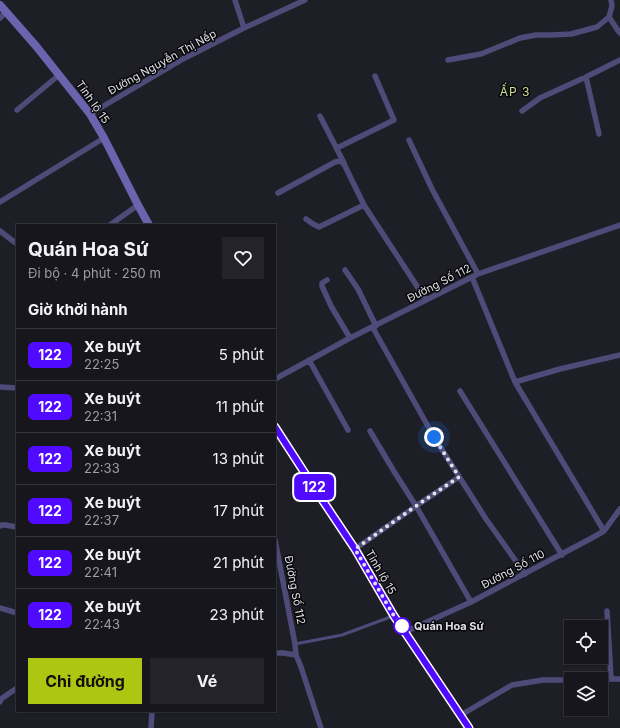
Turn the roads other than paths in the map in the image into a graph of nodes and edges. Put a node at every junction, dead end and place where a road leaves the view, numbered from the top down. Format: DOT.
graph roads {
  1 [pos="235,0"];
  2 [pos="305,0"];
  3 [pos="611,0"];
  4 [pos="0,4"];
  5 [pos="3,15"];
  6 [pos="609,17"];
  7 [pos="244,28"];
  8 [pos="620,33"];
  9 [pos="448,60"];
  10 [pos="620,60"];
  11 [pos="59,74"];
  12 [pos="375,76"];
  13 [pos="586,77"];
  14 [pos="17,110"];
  15 [pos="522,111"];
  16 [pos="90,114"];
  17 [pos="320,116"];
  18 [pos="599,134"];
  19 [pos="104,138"];
  20 [pos="410,140"];
  21 [pos="337,148"];
  22 [pos="344,164"];
  23 [pos="278,194"];
  24 [pos="0,202"];
  25 [pos="138,205"];
  26 [pos="364,205"];
  27 [pos="306,219"];
  28 [pos="111,224"];
  29 [pos="148,224"];
  30 [pos="620,225"];
  31 [pos="0,232"];
  32 [pos="16,243"];
  33 [pos="345,270"];
  34 [pos="478,274"];
  35 [pos="472,277"];
  36 [pos="327,280"];
  37 [pos="426,300"];
  38 [pos="375,327"];
  39 [pos="350,338"];
  40 [pos="620,355"];
  41 [pos="309,360"];
  42 [pos="276,378"];
  43 [pos="515,382"];
  44 [pos="0,387"];
  45 [pos="16,388"];
  46 [pos="460,392"];
  47 [pos="276,429"];
  48 [pos="348,430"];
  49 [pos="370,431"];
  50 [pos="459,477"];
  51 [pos="416,506"];
  52 [pos="620,509"];
  53 [pos="0,526"];
  54 [pos="16,527"];
  55 [pos="604,530"];
  56 [pos="355,549"];
  57 [pos="277,555"];
  58 [pos="562,555"];
  59 [pos="525,574"];
  60 [pos="471,602"];
  61 [pos="0,608"];
  62 [pos="606,611"];
  63 [pos="16,613"];
  64 [pos="394,616"];
  65 [pos="405,632"];
  66 [pos="295,644"];
  67 [pos="276,653"];
  68 [pos="296,655"];
  69 [pos="608,678"];
  70 [pos="611,678"];
  71 [pos="620,679"];
  72 [pos="564,680"];
  73 [pos="16,689"];
  74 [pos="0,702"];
  75 [pos="152,712"];
  76 [pos="461,715"];
  77 [pos="151,728"];
  78 [pos="320,728"];
  79 [pos="469,728"];
  1 -- 7 [label="street"];
  2 -- 7 [label="street, Đường Nguyễn Thị Nếp"];
  3 -- 6 [label="street"];
  4 -- 5 [label="main road, Tỉnh lộ 15"];
  5 -- 11 [label="main road, Tỉnh lộ 15"];
  6 -- 8 [label="street"];
  6 -- 9 [label="street"];
  7 -- 16 [label="street, Đường Nguyễn Thị Nếp"];
  10 -- 13 [label="street"];
  11 -- 14 [label="street"];
  11 -- 16 [label="main road, Tỉnh lộ 15"];
  12 -- 21 [label="street"];
  13 -- 15 [label="street"];
  13 -- 18 [label="street"];
  16 -- 19 [label="main road, Tỉnh lộ 15"];
  17 -- 21 [label="street"];
  19 -- 24 [label="street"];
  19 -- 25 [label="main road, Tỉnh lộ 15"];
  20 -- 34 [label="street"];
  21 -- 22 [label="street"];
  22 -- 23 [label="street"];
  22 -- 26 [label="street"];
  25 -- 28 [label="street"];
  25 -- 29 [label="main road, Tỉnh lộ 15"];
  26 -- 27 [label="street"];
  26 -- 37 [label="street"];
  30 -- 34 [label="street, Đường Số 112"];
  31 -- 32 [label="street"];
  33 -- 38 [label="street"];
  34 -- 35 [label="street, Đường Số 112"];
  35 -- 37 [label="street, Đường Số 112"];
  35 -- 43 [label="street"];
  36 -- 39 [label="street"];
  37 -- 38 [label="street, Đường Số 112"];
  38 -- 39 [label="street, Đường Số 112"];
  38 -- 50 [label="street"];
  39 -- 41 [label="street, Đường Số 112"];
  40 -- 43 [label="street"];
  41 -- 42 [label="street, Đường Số 112"];
  41 -- 48 [label="street"];
  43 -- 55 [label="street"];
  44 -- 45 [label="street"];
  46 -- 58 [label="street"];
  47 -- 56 [label="main road, Tỉnh lộ 15"];
  49 -- 51 [label="street"];
  50 -- 51 [label="street"];
  50 -- 59 [label="street"];
  51 -- 56 [label="street"];
  51 -- 60 [label="street"];
  52 -- 55 [label="street, Đường Số 110"];
  53 -- 54 [label="street"];
  55 -- 58 [label="street, Đường Số 110"];
  56 -- 64 [label="main road, Tỉnh lộ 15"];
  57 -- 66 [label="street, Đường Số 112"];
  58 -- 59 [label="street, Đường Số 110"];
  59 -- 60 [label="street, Đường Số 110"];
  60 -- 65 [label="street, Đường Số 110"];
  61 -- 63 [label="street"];
  62 -- 70 [label="street"];
  64 -- 65 [label="main road, Tỉnh lộ 15"];
  64 -- 66 [label="lane"];
  65 -- 76 [label="main road, Tỉnh lộ 15"];
  66 -- 68 [label="street, Đường Số 112"];
  67 -- 68 [label="street"];
  68 -- 78 [label="street, Đường Số 112"];
  69 -- 70 [label="street"];
  70 -- 71 [label="street"];
  72 -- 76 [label="street"];
  73 -- 74 [label="street"];
  75 -- 77 [label="street"];
  76 -- 79 [label="main road, Tỉnh lộ 15"];
}
